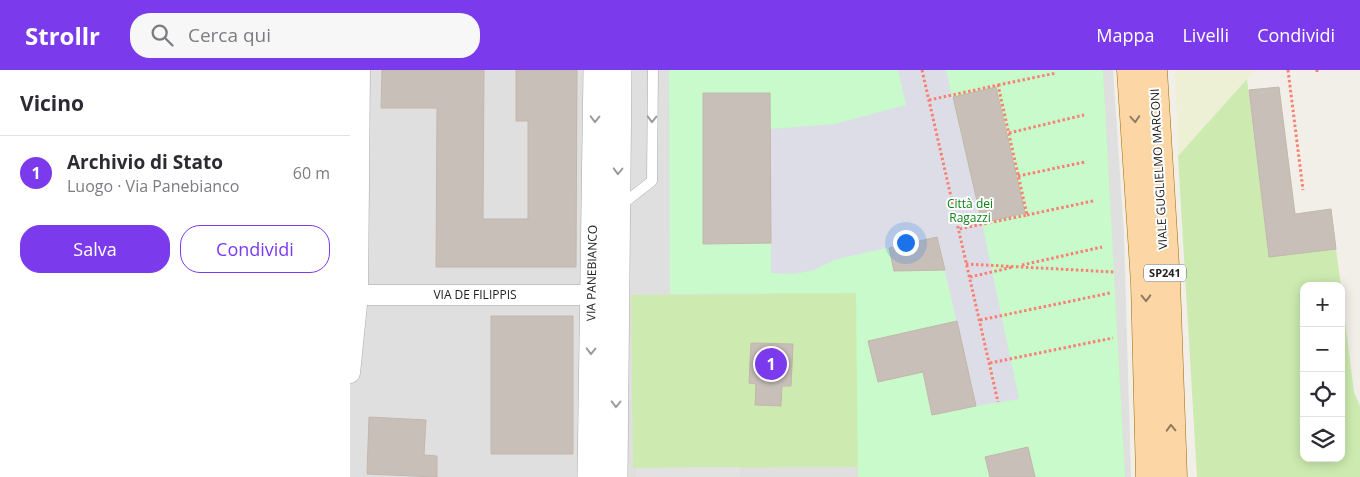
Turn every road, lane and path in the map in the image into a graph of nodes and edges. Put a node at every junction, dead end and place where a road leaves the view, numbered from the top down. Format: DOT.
graph roads {
  1 [pos="360,70"];
  2 [pos="596,70"];
  3 [pos="619,70"];
  4 [pos="653,70"];
  5 [pos="922,70"];
  6 [pos="1131,70"];
  7 [pos="1153,70"];
  8 [pos="1288,70"];
  9 [pos="1056,73"];
  10 [pos="998,86"];
  11 [pos="928,100"];
  12 [pos="1084,115"];
  13 [pos="1008,133"];
  14 [pos="1085,162"];
  15 [pos="1018,176"];
  16 [pos="1303,190"];
  17 [pos="1094,201"];
  18 [pos="618,208"];
  19 [pos="1027,215"];
  20 [pos="959,229"];
  21 [pos="1102,247"];
  22 [pos="966,264"];
  23 [pos="1017,266"];
  24 [pos="1114,272"];
  25 [pos="970,277"];
  26 [pos="1110,293"];
  27 [pos="358,295"];
  28 [pos="592,295"];
  29 [pos="980,320"];
  30 [pos="1113,338"];
  31 [pos="990,363"];
  32 [pos="350,373"];
  33 [pos="998,402"];
  34 [pos="590,477"];
  35 [pos="615,477"];
  36 [pos="1150,477"];
  37 [pos="1173,477"];
  1 -- 27 [label="street"];
  2 -- 28 [label="street, VIA PANEBIANCO, one-way"];
  3 -- 18 [label="street, VIA PANEBIANCO, one-way"];
  4 -- 18 [label="lane, one-way"];
  5 -- 11 [label="path"];
  6 -- 36 [label="main road, VIALE GUGLIELMO MARCONI, one-way"];
  37 -- 7 [label="main road, VIALE GUGLIELMO MARCONI / SP241, one-way"];
  8 -- 16 [label="path"];
  9 -- 10 [label="path"];
  10 -- 11 [label="path"];
  10 -- 13 [label="path"];
  11 -- 20 [label="path"];
  12 -- 13 [label="path"];
  13 -- 15 [label="path"];
  14 -- 15 [label="path"];
  15 -- 19 [label="path"];
  17 -- 19 [label="path"];
  18 -- 35 [label="street, VIA PANEBIANCO, one-way"];
  19 -- 20 [label="path"];
  20 -- 22 [label="path"];
  21 -- 23 [label="path"];
  22 -- 23 [label="path"];
  22 -- 25 [label="path"];
  23 -- 24 [label="path"];
  23 -- 25 [label="path"];
  25 -- 29 [label="path"];
  26 -- 29 [label="path"];
  27 -- 28 [label="street, VIA DE FILIPPIS"];
  27 -- 32 [label="street"];
  28 -- 34 [label="street, VIA PANEBIANCO, one-way"];
  29 -- 31 [label="path"];
  30 -- 31 [label="path"];
  31 -- 33 [label="path"];
}
